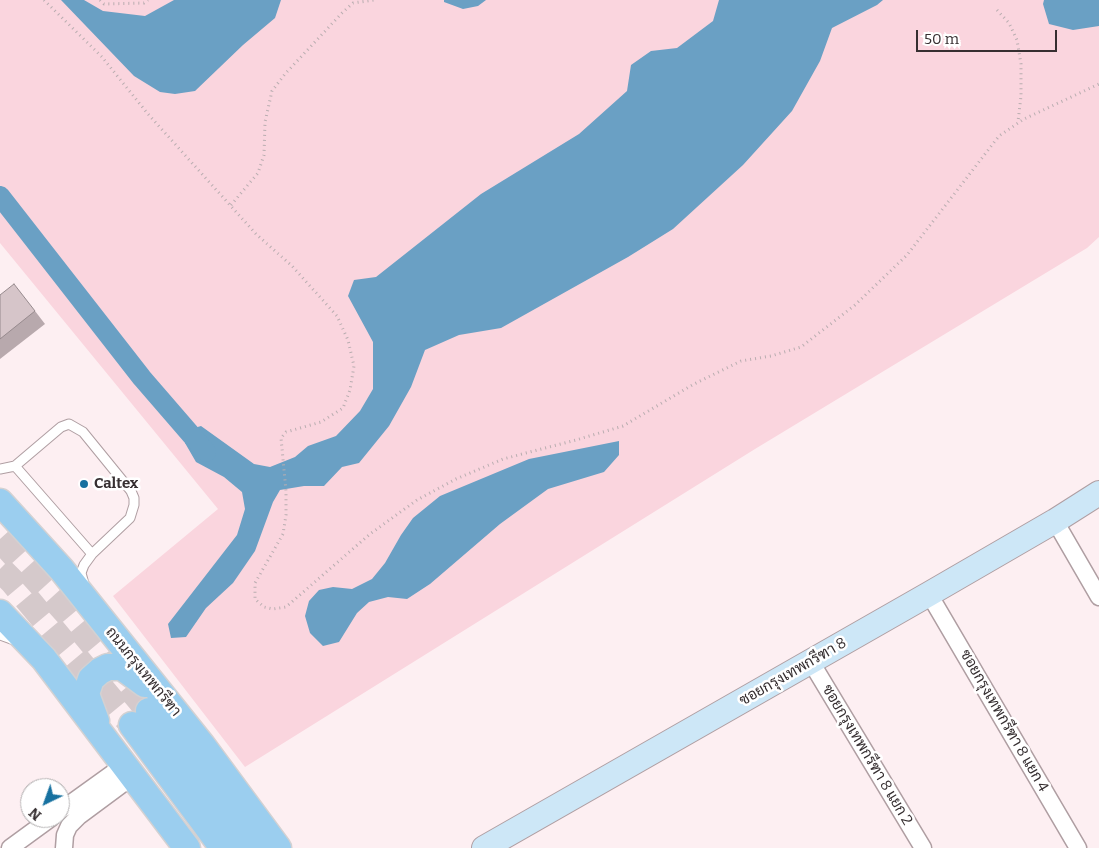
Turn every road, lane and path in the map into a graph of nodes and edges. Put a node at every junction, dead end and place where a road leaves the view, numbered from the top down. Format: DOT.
graph roads {
  1 [pos="44,0"];
  2 [pos="100,0"];
  3 [pos="148,0"];
  4 [pos="374,0"];
  5 [pos="997,10"];
  6 [pos="1099,84"];
  7 [pos="1018,123"];
  8 [pos="231,205"];
  9 [pos="15,466"];
  10 [pos="0,469"];
  11 [pos="1099,492"];
  12 [pos="0,502"];
  13 [pos="1054,521"];
  14 [pos="92,554"];
  15 [pos="929,594"];
  16 [pos="1099,598"];
  17 [pos="92,608"];
  18 [pos="0,613"];
  19 [pos="0,635"];
  20 [pos="44,660"];
  21 [pos="810,662"];
  22 [pos="149,712"];
  23 [pos="106,742"];
  24 [pos="128,771"];
  25 [pos="70,806"];
  26 [pos="37,828"];
  27 [pos="10,848"];
  28 [pos="64,848"];
  29 [pos="187,848"];
  30 [pos="223,848"];
  31 [pos="252,848"];
  32 [pos="278,848"];
  33 [pos="484,848"];
  34 [pos="923,848"];
  35 [pos="1078,848"];
  1 -- 8 [label="path"];
  2 -- 3 [label="path"];
  4 -- 8 [label="path"];
  5 -- 7 [label="path"];
  6 -- 7 [label="path"];
  7 -- 8 [label="path"];
  9 -- 10 [label="lane"];
  9 -- 14 [label="lane"];
  9 -- 14 [label="lane"];
  11 -- 13 [label="street, ซอยกรุงเทพกรีฑา 8"];
  12 -- 17 [label="main road, ถนนกรุงเทพกรีฑา"];
  13 -- 15 [label="street, ซอยกรุงเทพกรีฑา 8"];
  13 -- 16 [label="street"];
  14 -- 17 [label="lane"];
  15 -- 21 [label="street, ซอยกรุงเทพกรีฑา 8"];
  15 -- 35 [label="street, ซอยกรุงเทพกรีฑา 8 แยก 4"];
  17 -- 22 [label="main road, ถนนกรุงเทพกรีฑา"];
  18 -- 20 [label="main road"];
  19 -- 20 [label="lane"];
  20 -- 23 [label="main road"];
  21 -- 33 [label="street, ซอยกรุงเทพกรีฑา 8"];
  21 -- 34 [label="street, ซอยกรุงเทพกรีฑา 8 แยก 2"];
  22 -- 23 [label="main road"];
  22 -- 30 [label="main road, ถนนกรุงเทพกรีฑา"];
  22 -- 31 [label="main road, ถนนกรุงเทพกรีฑา"];
  22 -- 32 [label="main road, ถนนกรุงเทพกรีฑา"];
  23 -- 24 [label="main road"];
  24 -- 25 [label="street"];
  24 -- 28 [label="street"];
  24 -- 29 [label="main road"];
  26 -- 27 [label="street"];
}
